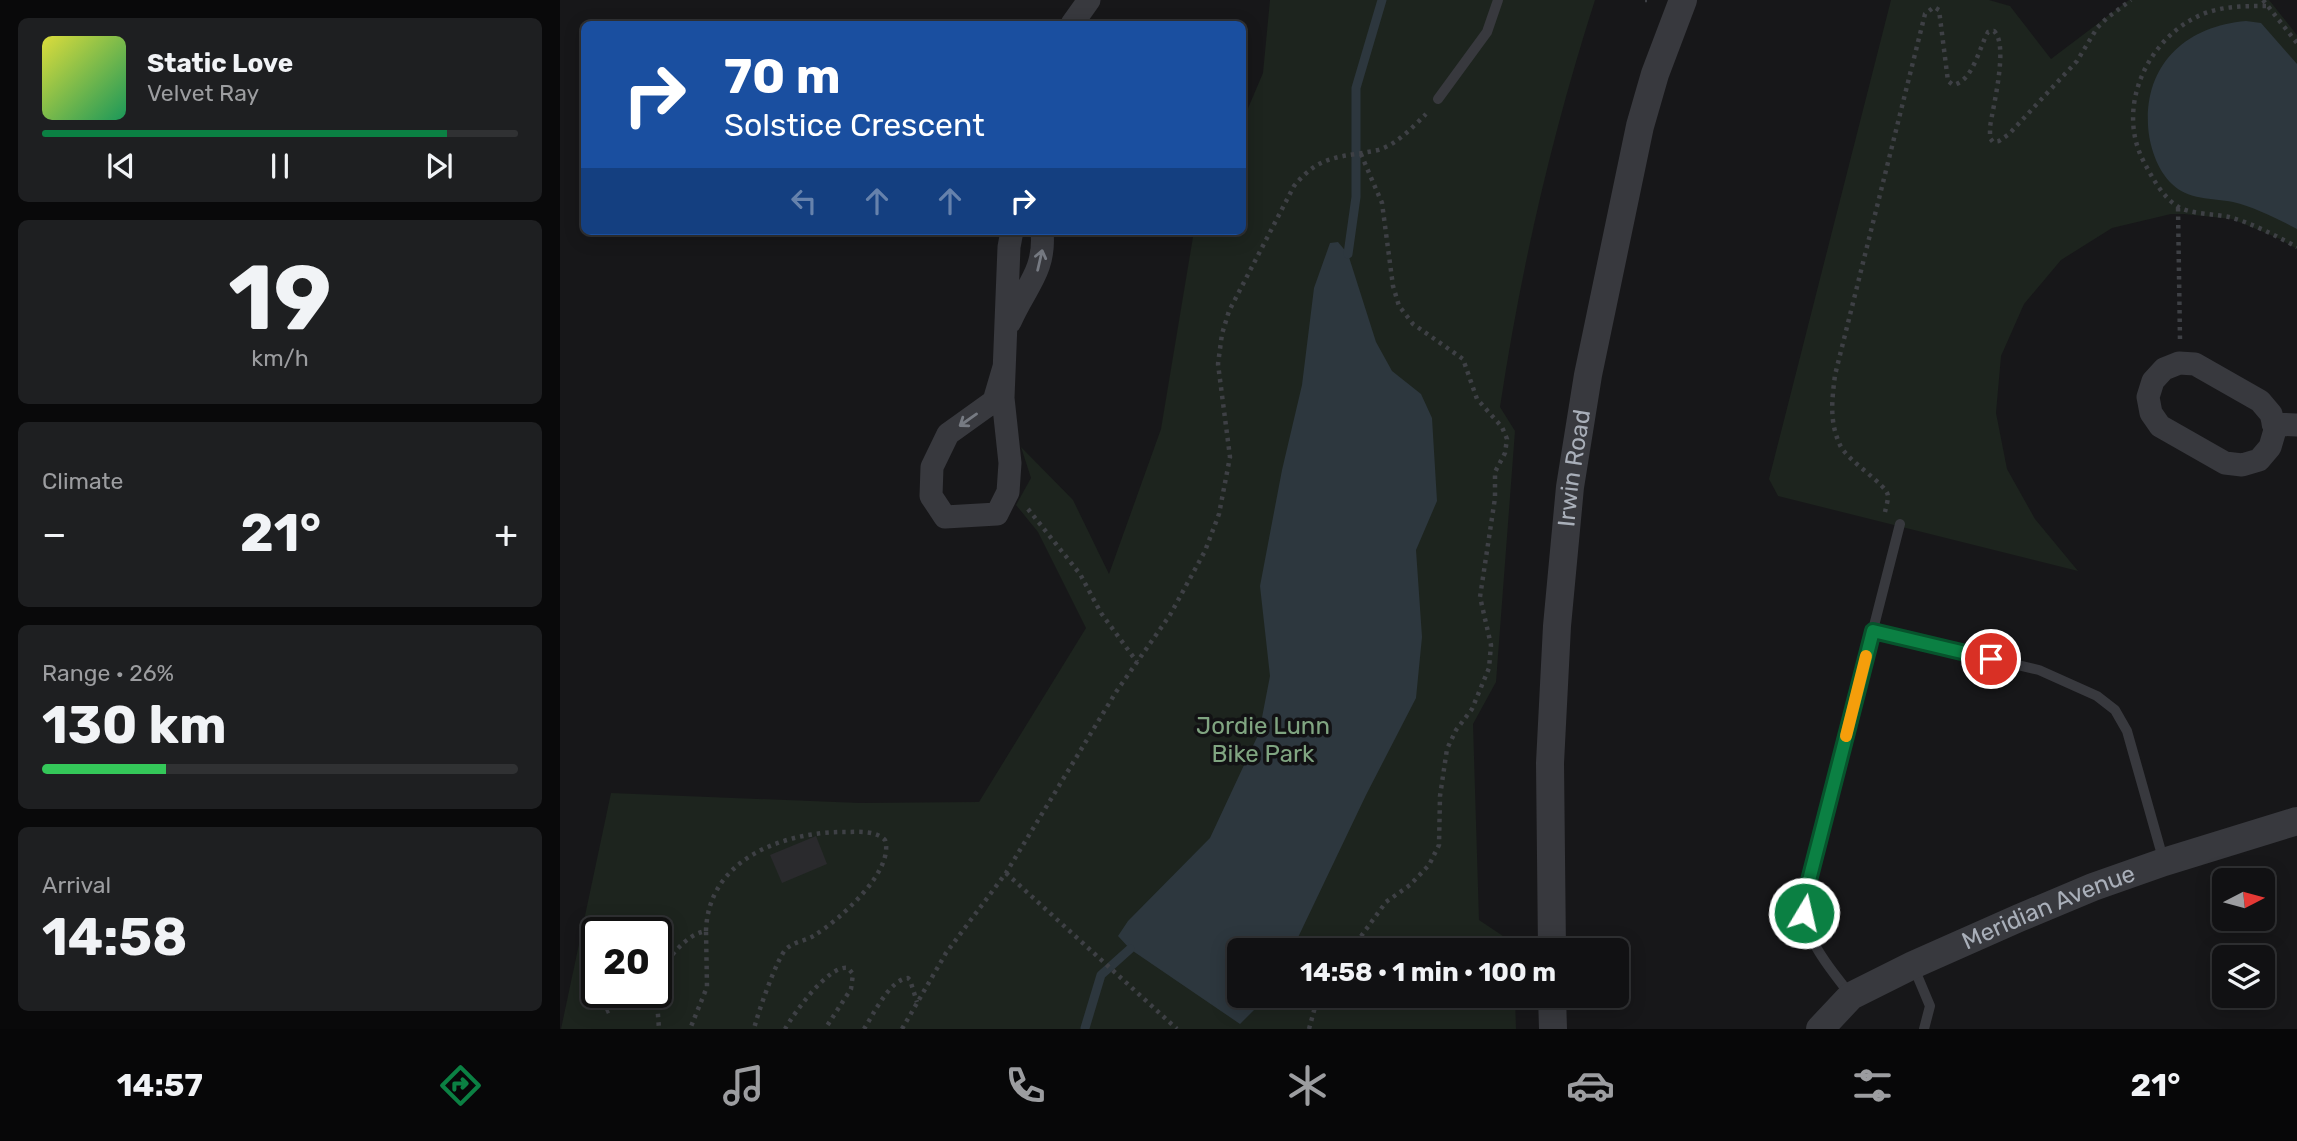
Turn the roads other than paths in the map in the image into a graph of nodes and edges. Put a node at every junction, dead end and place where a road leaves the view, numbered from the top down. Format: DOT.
graph roads {
  1 [pos="1089,0"];
  2 [pos="1498,0"];
  3 [pos="1683,0"];
  4 [pos="1074,21"];
  5 [pos="1438,99"];
  6 [pos="1011,235"];
  7 [pos="1042,235"];
  8 [pos="1006,331"];
  9 [pos="1004,367"];
  10 [pos="2273,424"];
  11 [pos="2297,425"];
  12 [pos="1900,524"];
  13 [pos="1873,631"];
  14 [pos="2297,821"];
  15 [pos="2164,862"];
  16 [pos="1552,938"];
  17 [pos="1913,965"];
  18 [pos="1852,996"];
  19 [pos="1552,1008"];
  20 [pos="1553,1029"];
  21 [pos="1820,1029"];
  22 [pos="1924,1029"];
  1 -- 4 [label="street"];
  2 -- 5 [label="lane"];
  3 -- 16 [label="street, Irwin Road"];
  6 -- 8 [label="street"];
  8 -- 7 [label="street, one-way"];
  8 -- 9 [label="street"];
  9 -- 9 [label="street, one-way"];
  10 -- 10 [label="street"];
  10 -- 11 [label="street"];
  12 -- 13 [label="lane"];
  13 -- 15 [label="lane"];
  13 -- 18 [label="lane"];
  14 -- 15 [label="street, Meridian Avenue"];
  15 -- 17 [label="street, Meridian Avenue"];
  17 -- 18 [label="street, Meridian Avenue"];
  17 -- 22 [label="lane"];
  18 -- 21 [label="street, Meridian Avenue"];
  19 -- 20 [label="street"];
}
